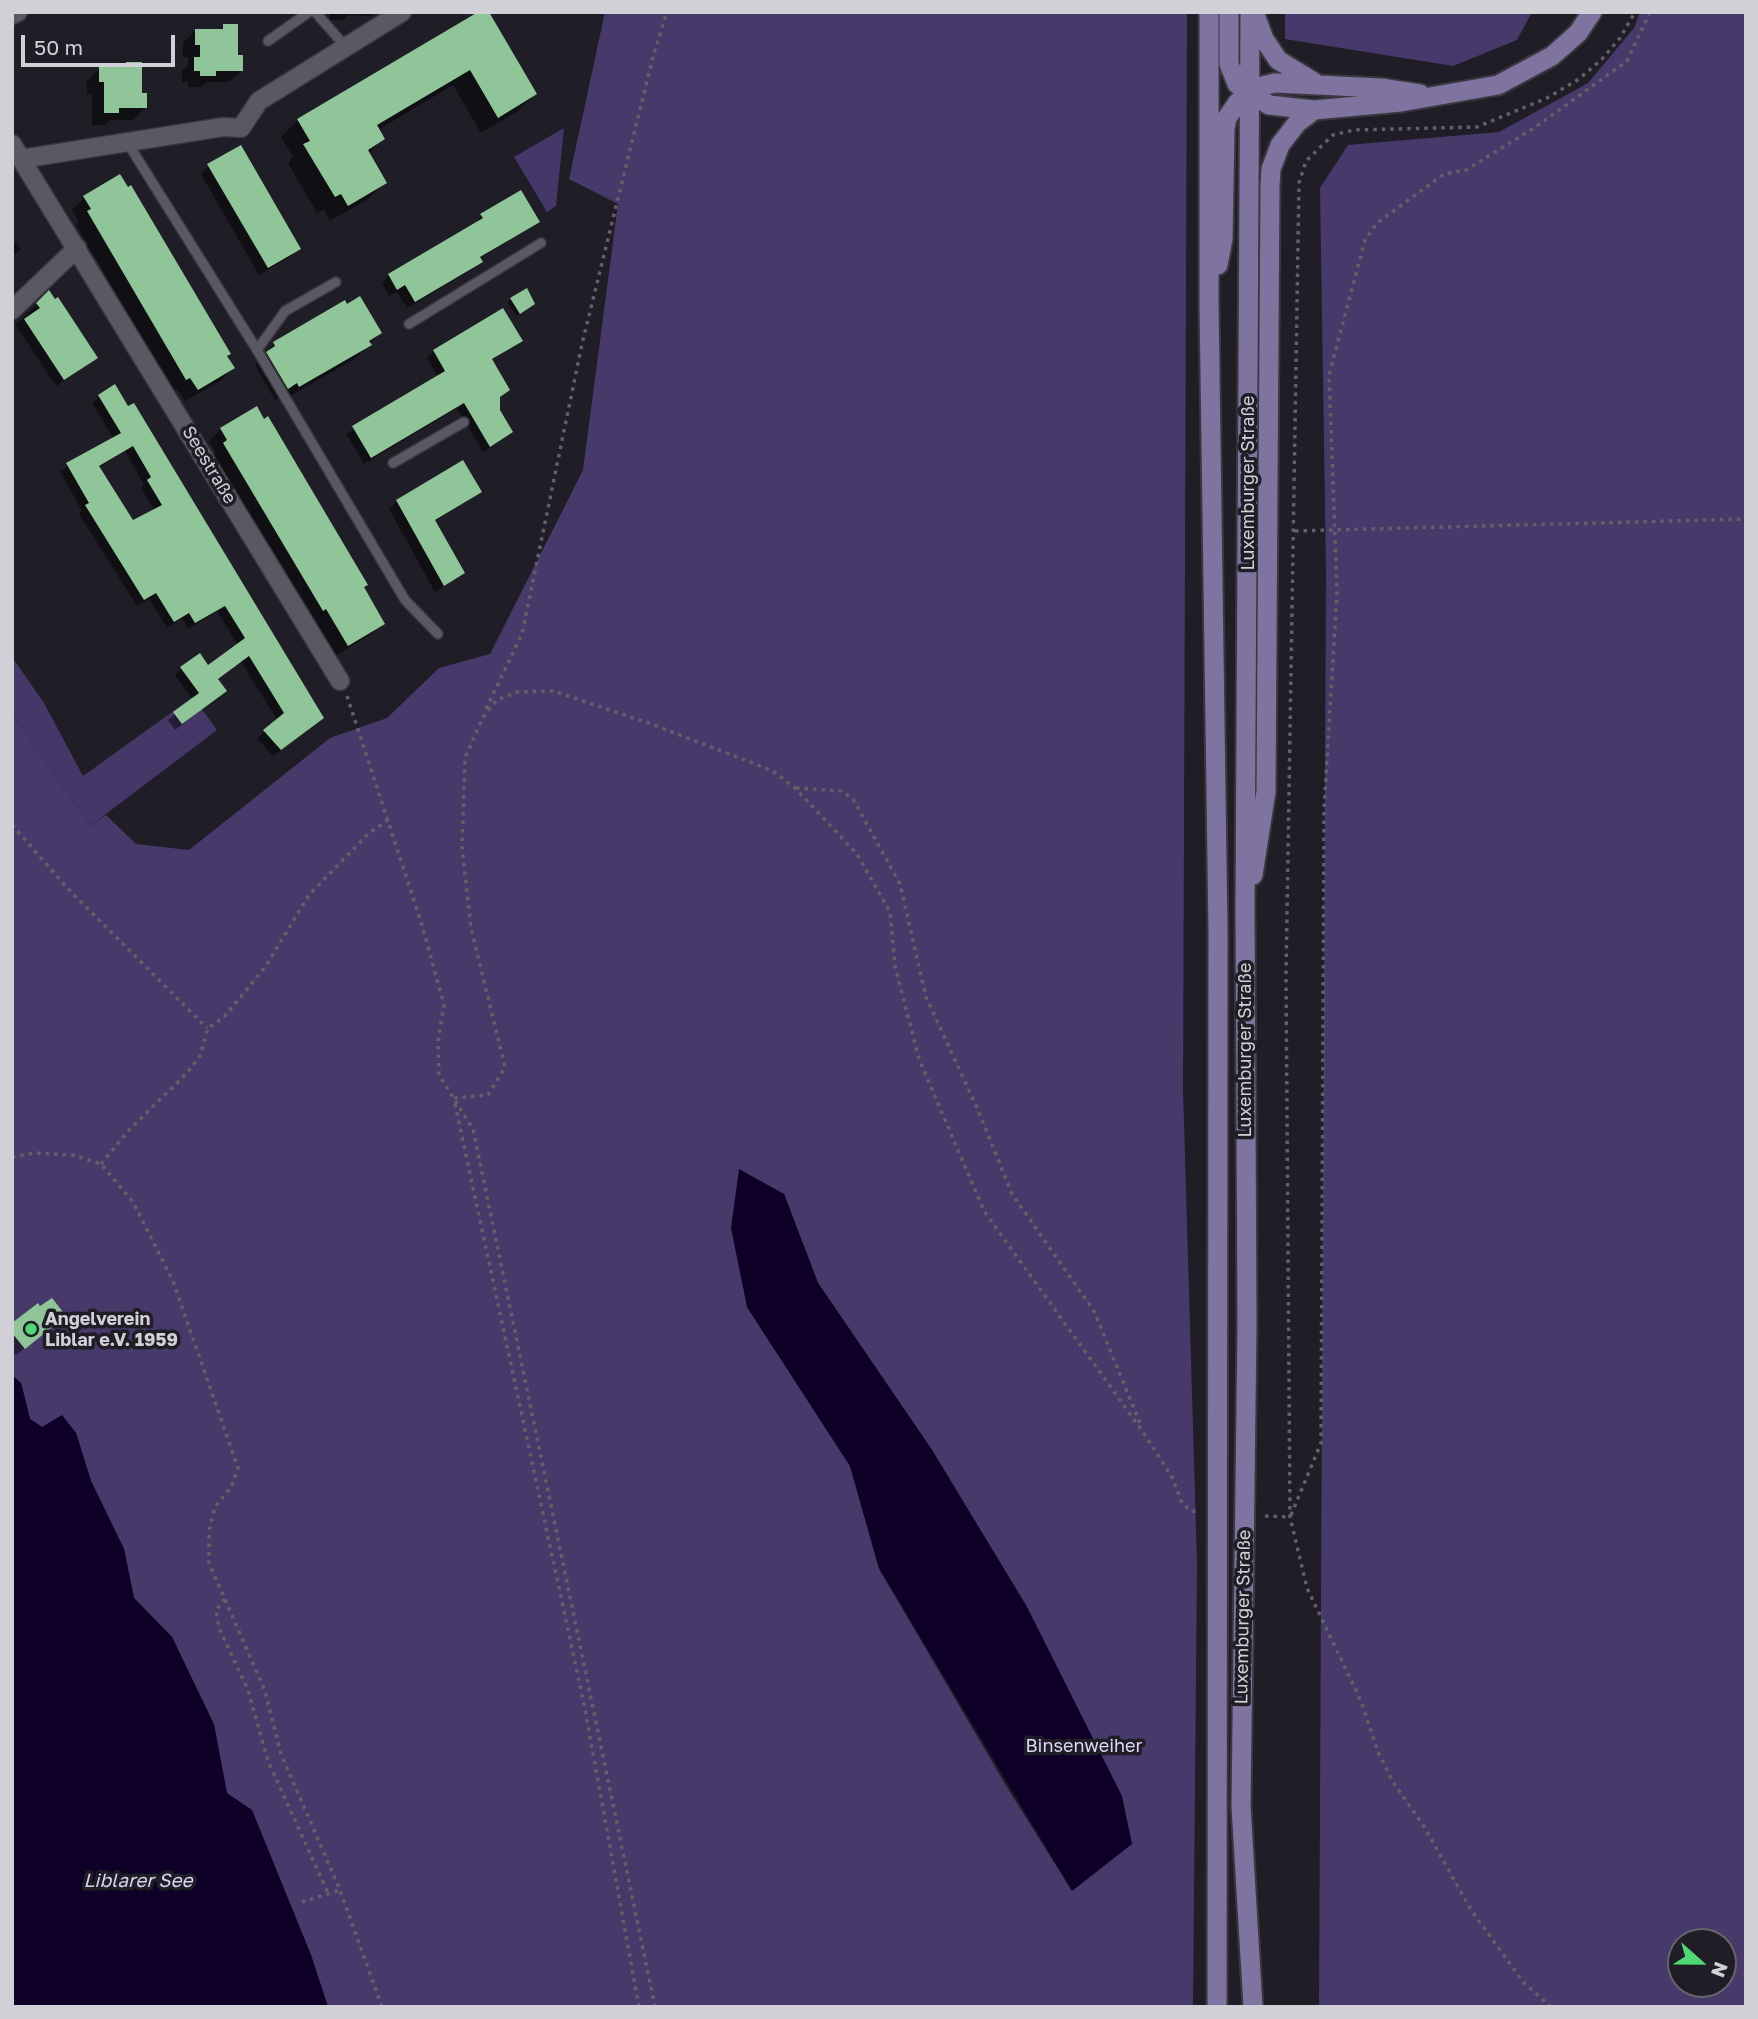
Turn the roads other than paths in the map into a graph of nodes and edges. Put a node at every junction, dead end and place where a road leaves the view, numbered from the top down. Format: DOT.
graph roads {
  1 [pos="18,12"];
  2 [pos="309,12"];
  3 [pos="315,12"];
  4 [pos="402,12"];
  5 [pos="1209,12"];
  6 [pos="1229,12"];
  7 [pos="1252,12"];
  8 [pos="1592,12"];
  9 [pos="12,15"];
  10 [pos="268,41"];
  11 [pos="346,47"];
  12 [pos="1318,84"];
  13 [pos="1249,93"];
  14 [pos="1432,96"];
  15 [pos="1314,110"];
  16 [pos="126,141"];
  17 [pos="16,151"];
  18 [pos="541,243"];
  19 [pos="77,248"];
  20 [pos="336,282"];
  21 [pos="1209,303"];
  22 [pos="12,310"];
  23 [pos="409,324"];
  24 [pos="257,349"];
  25 [pos="464,422"];
  26 [pos="393,463"];
  27 [pos="438,634"];
  28 [pos="340,681"];
  29 [pos="1245,907"];
  30 [pos="1217,2007"];
  31 [pos="1253,2007"];
  1 -- 9 [label="street"];
  2 -- 10 [label="lane"];
  3 -- 11 [label="lane"];
  4 -- 11 [label="street, Seestraße"];
  5 -- 21 [label="main road"];
  6 -- 13 [label="main road"];
  7 -- 12 [label="main road"];
  7 -- 13 [label="main road, Luxemburger Straße"];
  8 -- 14 [label="main road"];
  11 -- 16 [label="street, Seestraße"];
  12 -- 13 [label="main road"];
  12 -- 14 [label="main road"];
  13 -- 15 [label="main road"];
  13 -- 21 [label="main road"];
  13 -- 29 [label="main road, Luxemburger Straße"];
  14 -- 15 [label="main road"];
  15 -- 29 [label="main road"];
  16 -- 17 [label="street, Seestraße"];
  16 -- 24 [label="lane"];
  17 -- 19 [label="street, Seestraße"];
  18 -- 23 [label="lane"];
  19 -- 22 [label="street"];
  19 -- 28 [label="street, Seestraße"];
  20 -- 24 [label="lane"];
  21 -- 30 [label="main road, Luxemburger Straße"];
  24 -- 27 [label="lane"];
  25 -- 26 [label="lane"];
  29 -- 31 [label="main road, Luxemburger Straße"];
}
